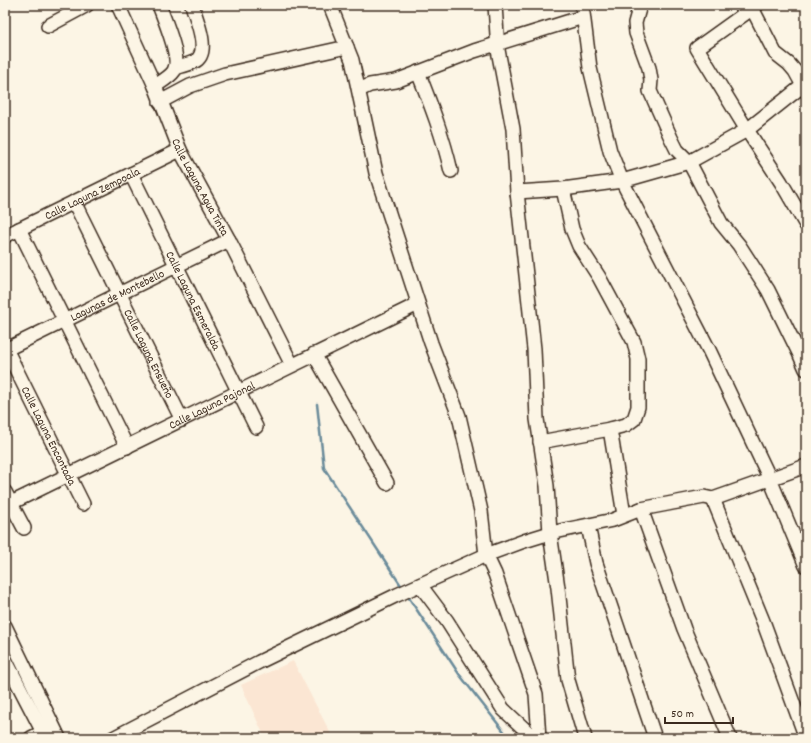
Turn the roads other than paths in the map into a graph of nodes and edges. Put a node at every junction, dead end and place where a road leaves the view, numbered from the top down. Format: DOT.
graph roads {
  1 [pos="118,5"];
  2 [pos="159,5"];
  3 [pos="192,5"];
  4 [pos="330,5"];
  5 [pos="496,5"];
  6 [pos="640,5"];
  7 [pos="81,6"];
  8 [pos="754,7"];
  9 [pos="582,11"];
  10 [pos="48,26"];
  11 [pos="497,44"];
  12 [pos="347,48"];
  13 [pos="175,68"];
  14 [pos="418,72"];
  15 [pos="155,86"];
  16 [pos="805,86"];
  17 [pos="359,90"];
  18 [pos="160,102"];
  19 [pos="747,130"];
  20 [pos="180,150"];
  21 [pos="689,162"];
  22 [pos="451,172"];
  23 [pos="131,174"];
  24 [pos="622,181"];
  25 [pos="563,189"];
  26 [pos="517,192"];
  27 [pos="74,202"];
  28 [pos="806,225"];
  29 [pos="19,229"];
  30 [pos="5,236"];
  31 [pos="229,240"];
  32 [pos="176,266"];
  33 [pos="119,294"];
  34 [pos="418,304"];
  35 [pos="64,321"];
  36 [pos="5,348"];
  37 [pos="314,354"];
  38 [pos="292,365"];
  39 [pos="806,369"];
  40 [pos="238,392"];
  41 [pos="182,420"];
  42 [pos="256,427"];
  43 [pos="610,429"];
  44 [pos="540,442"];
  45 [pos="126,447"];
  46 [pos="806,466"];
  47 [pos="69,475"];
  48 [pos="770,479"];
  49 [pos="387,483"];
  50 [pos="713,499"];
  51 [pos="7,501"];
  52 [pos="83,504"];
  53 [pos="641,509"];
  54 [pos="624,515"];
  55 [pos="588,526"];
  56 [pos="24,528"];
  57 [pos="550,533"];
  58 [pos="486,555"];
  59 [pos="806,566"];
  60 [pos="420,585"];
  61 [pos="5,626"];
  62 [pos="5,659"];
  63 [pos="40,736"];
  64 [pos="59,738"];
  65 [pos="113,738"];
  66 [pos="534,738"];
  67 [pos="539,738"];
  68 [pos="585,738"];
  69 [pos="655,738"];
  70 [pos="730,738"];
  71 [pos="806,738"];
  1 -- 15 [label="street, Calle Laguna Agua Tinta"];
  2 -- 13 [label="street"];
  3 -- 13 [label="street"];
  4 -- 12 [label="street"];
  5 -- 11 [label="street"];
  6 -- 21 [label="street"];
  7 -- 10 [label="street"];
  8 -- 16 [label="street"];
  8 -- 19 [label="street"];
  9 -- 11 [label="street"];
  9 -- 24 [label="street"];
  11 -- 14 [label="street"];
  11 -- 26 [label="street"];
  12 -- 17 [label="street"];
  12 -- 18 [label="street"];
  13 -- 15 [label="street"];
  14 -- 17 [label="street"];
  14 -- 22 [label="street"];
  15 -- 18 [label="street, Calle Laguna Agua Tinta"];
  16 -- 19 [label="street"];
  17 -- 34 [label="street"];
  18 -- 20 [label="street, Calle Laguna Agua Tinta"];
  19 -- 21 [label="street"];
  19 -- 28 [label="street"];
  20 -- 23 [label="street, Calle Laguna Zempoala"];
  20 -- 31 [label="street, Calle Laguna Agua Tinta"];
  21 -- 24 [label="street"];
  21 -- 39 [label="street"];
  23 -- 27 [label="street, Calle Laguna Zempoala"];
  23 -- 32 [label="street, Calle Laguna Esmeralda"];
  24 -- 25 [label="street"];
  24 -- 48 [label="street"];
  25 -- 26 [label="street"];
  25 -- 43 [label="street"];
  26 -- 44 [label="street"];
  27 -- 29 [label="street, Calle Laguna Zempoala"];
  27 -- 33 [label="street, Calle Laguna Ensueño"];
  29 -- 30 [label="street, Calle Laguna Zempoala"];
  29 -- 35 [label="street"];
  31 -- 32 [label="street, Lagunas de Montebello"];
  31 -- 38 [label="street, Calle Laguna Agua Tinta"];
  32 -- 33 [label="street, Lagunas de Montebello"];
  32 -- 40 [label="street, Calle Laguna Esmeralda"];
  33 -- 35 [label="street, Lagunas de Montebello"];
  33 -- 41 [label="street, Calle Laguna Ensueño"];
  34 -- 37 [label="street, Calle Laguna Pajonal"];
  34 -- 58 [label="street"];
  35 -- 36 [label="street, Lagunas de Montebello"];
  35 -- 45 [label="street"];
  36 -- 47 [label="street, Calle Laguna Encantada"];
  37 -- 38 [label="street, Calle Laguna Pajonal"];
  37 -- 49 [label="street"];
  38 -- 40 [label="street, Calle Laguna Pajonal"];
  40 -- 41 [label="street, Calle Laguna Pajonal"];
  40 -- 42 [label="street, Calle Laguna Esmeralda"];
  41 -- 45 [label="street, Calle Laguna Pajonal"];
  43 -- 44 [label="street"];
  43 -- 54 [label="street"];
  44 -- 57 [label="street"];
  45 -- 47 [label="street, Calle Laguna Pajonal"];
  46 -- 48 [label="street"];
  47 -- 51 [label="street, Calle Laguna Pajonal"];
  47 -- 52 [label="street, Calle Laguna Encantada"];
  48 -- 50 [label="street"];
  48 -- 59 [label="street"];
  50 -- 53 [label="street"];
  50 -- 71 [label="street"];
  51 -- 56 [label="street"];
  53 -- 54 [label="street"];
  53 -- 70 [label="street"];
  54 -- 55 [label="street"];
  55 -- 57 [label="street"];
  55 -- 69 [label="street"];
  57 -- 58 [label="street"];
  57 -- 68 [label="street"];
  58 -- 60 [label="street"];
  58 -- 67 [label="street"];
  60 -- 65 [label="street"];
  60 -- 66 [label="street"];
  61 -- 64 [label="street"];
  62 -- 63 [label="street"];
}
